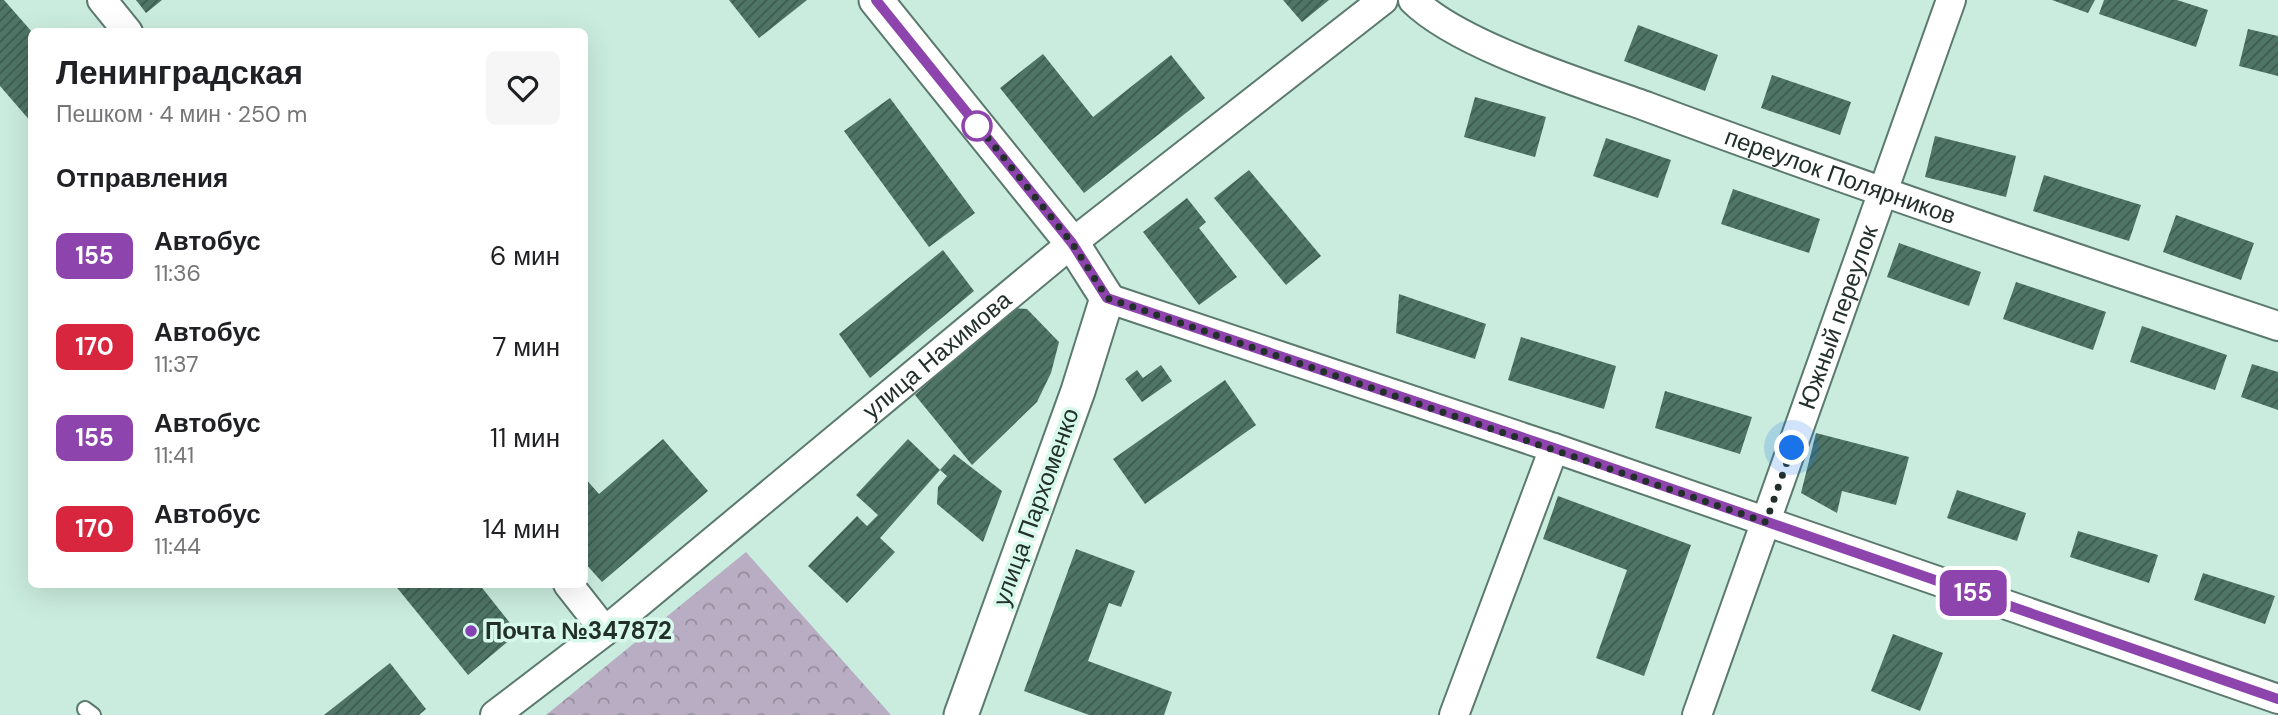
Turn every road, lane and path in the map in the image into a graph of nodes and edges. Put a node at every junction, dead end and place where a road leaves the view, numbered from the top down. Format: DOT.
graph roads {
  1 [pos="102,0"];
  2 [pos="876,0"];
  3 [pos="1383,0"];
  4 [pos="1413,0"];
  5 [pos="1951,0"];
  6 [pos="125,28"];
  7 [pos="1882,194"];
  8 [pos="1072,243"];
  9 [pos="1107,298"];
  10 [pos="2278,326"];
  11 [pos="1554,448"];
  12 [pos="1766,522"];
  13 [pos="571,588"];
  14 [pos="605,631"];
  15 [pos="2278,699"];
  16 [pos="495,715"];
  17 [pos="961,715"];
  18 [pos="1454,715"];
  19 [pos="1697,715"];
  1 -- 6 [label="street"];
  2 -- 8 [label="street"];
  3 -- 8 [label="street, улица Нахимова"];
  4 -- 7 [label="street, переулок Полярников"];
  5 -- 7 [label="street, Южный переулок"];
  7 -- 10 [label="street, переулок Полярников"];
  7 -- 12 [label="street, Южный переулок"];
  8 -- 9 [label="street"];
  8 -- 14 [label="street, улица Нахимова"];
  9 -- 11 [label="street"];
  9 -- 17 [label="street, улица Пархоменко"];
  11 -- 12 [label="street"];
  11 -- 18 [label="street"];
  12 -- 15 [label="street"];
  12 -- 19 [label="street, Южный переулок"];
  13 -- 14 [label="street"];
  14 -- 16 [label="street, улица Нахимова"];
}
